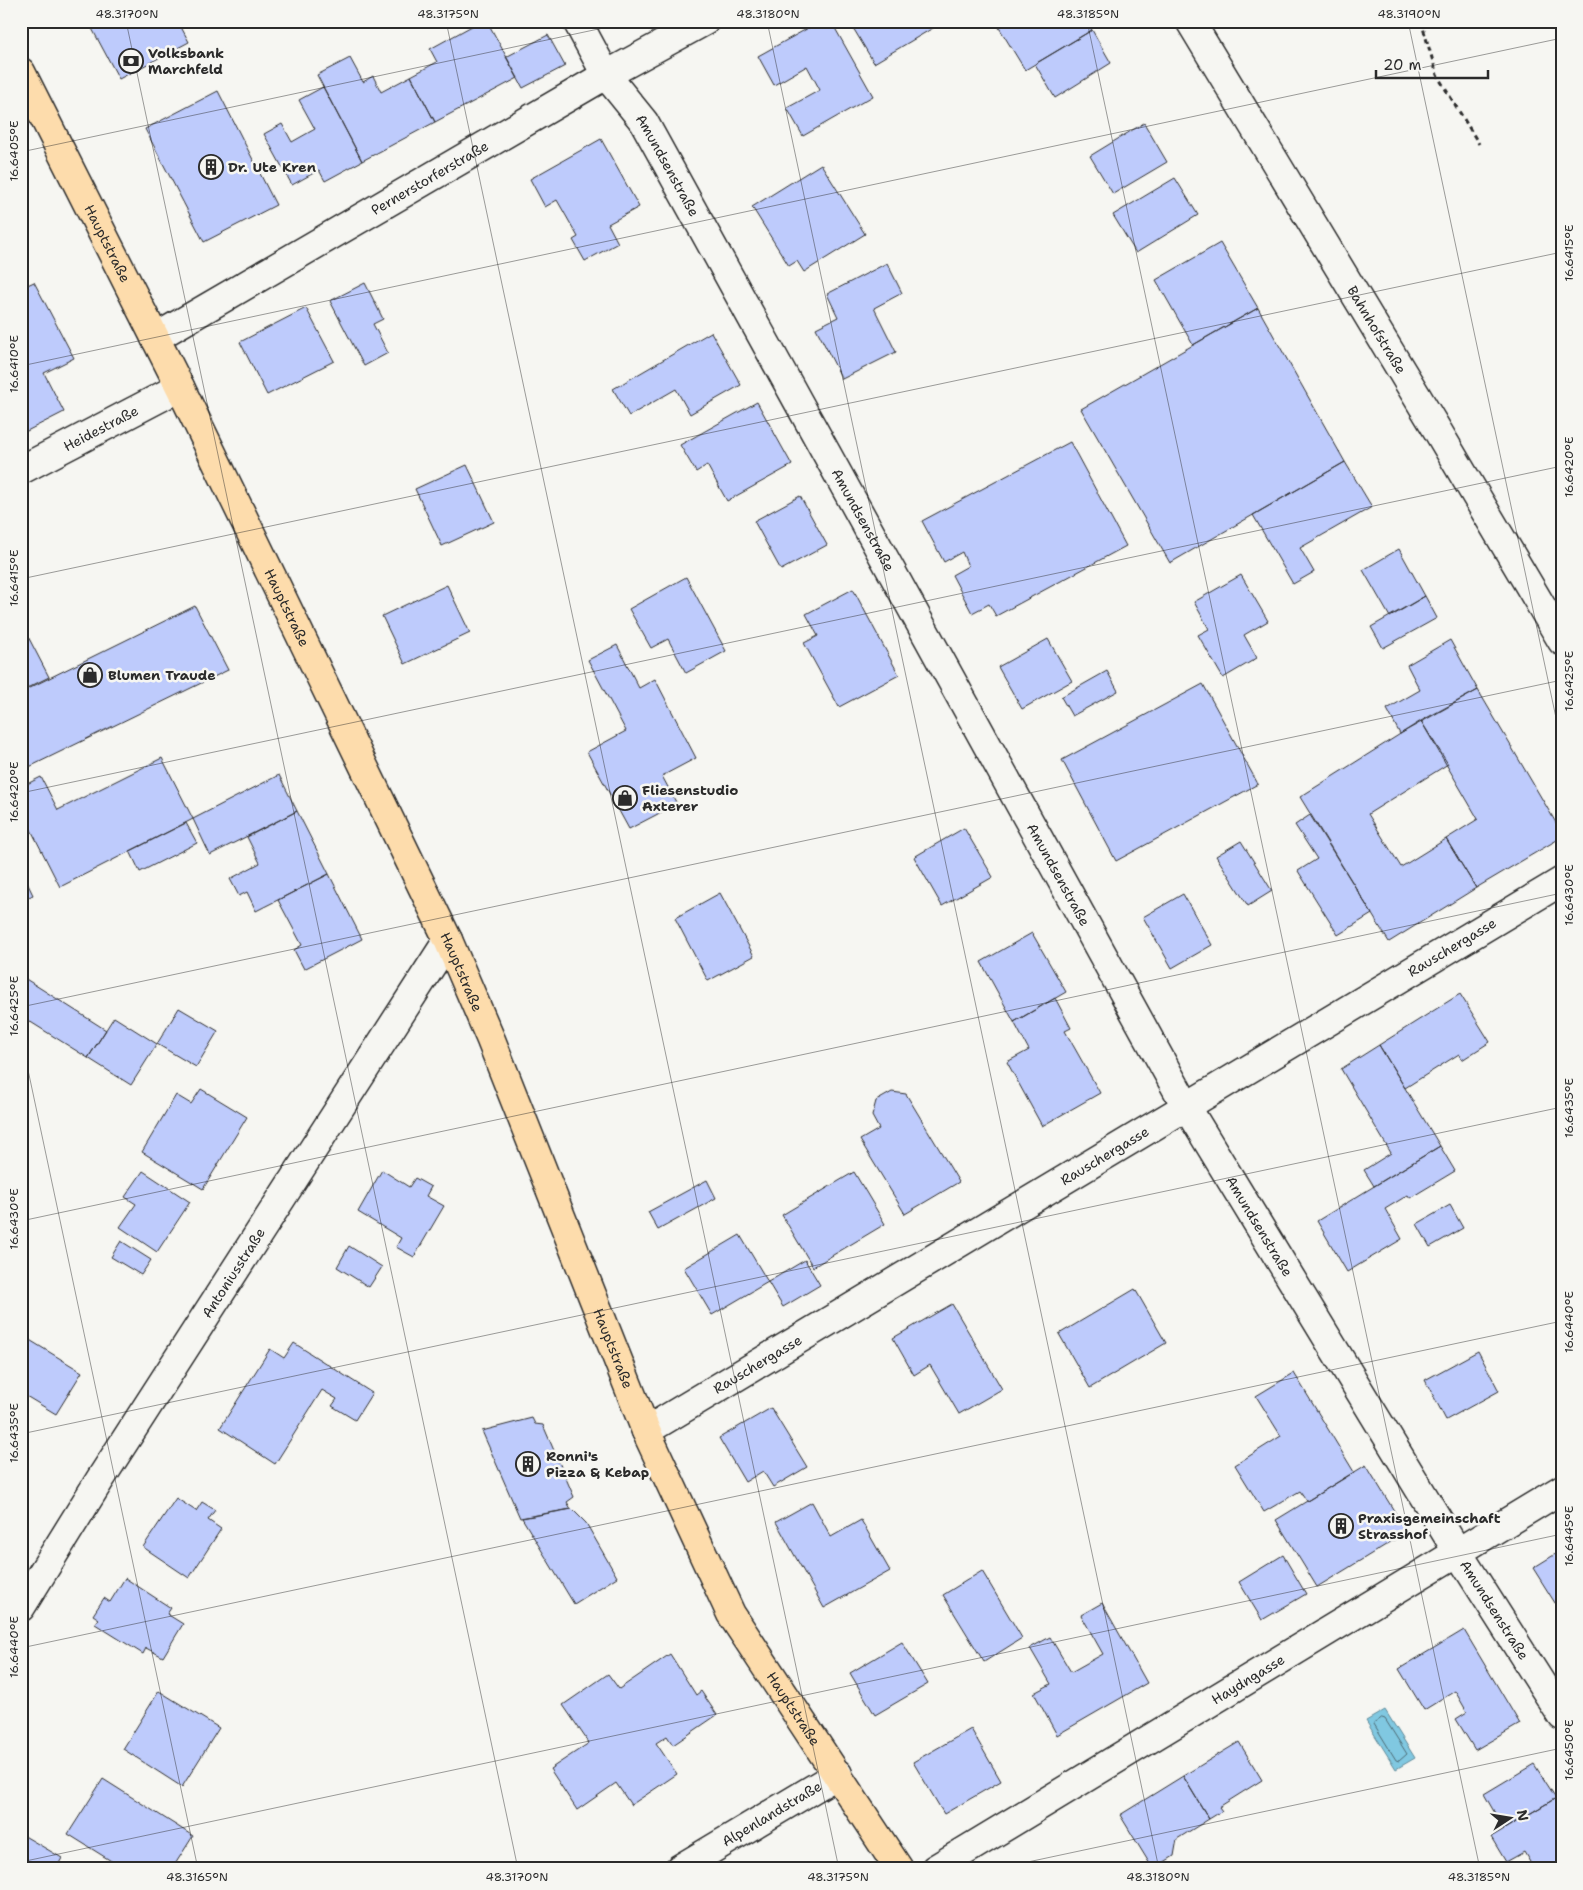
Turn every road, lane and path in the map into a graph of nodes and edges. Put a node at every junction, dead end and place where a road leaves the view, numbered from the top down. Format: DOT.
graph roads {
  1 [pos="577,21"];
  2 [pos="705,21"];
  3 [pos="1190,21"];
  4 [pos="1421,21"];
  5 [pos="21,72"];
  6 [pos="606,75"];
  7 [pos="1479,144"];
  8 [pos="155,338"];
  9 [pos="180,387"];
  10 [pos="21,470"];
  11 [pos="1562,641"];
  12 [pos="1562,881"];
  13 [pos="448,940"];
  14 [pos="1186,1106"];
  15 [pos="646,1431"];
  16 [pos="1562,1489"];
  17 [pos="1457,1551"];
  18 [pos="21,1607"];
  19 [pos="1562,1716"];
  20 [pos="838,1774"];
  21 [pos="679,1869"];
  22 [pos="899,1869"];
  23 [pos="935,1869"];
  1 -- 6 [label="street, Amundsenstraße"];
  2 -- 6 [label="street, Pernerstorferstraße"];
  3 -- 11 [label="street, Bahnhofstraße"];
  4 -- 7 [label="path"];
  5 -- 8 [label="main road, Hauptstraße"];
  6 -- 8 [label="street, Pernerstorferstraße"];
  6 -- 14 [label="street, Amundsenstraße"];
  8 -- 9 [label="main road, Hauptstraße"];
  9 -- 10 [label="street, Heidestraße"];
  9 -- 13 [label="main road, Hauptstraße"];
  12 -- 14 [label="street, Rauschergasse"];
  13 -- 15 [label="main road, Hauptstraße"];
  13 -- 18 [label="street, Antoniusstraße"];
  14 -- 15 [label="street, Rauschergasse"];
  14 -- 17 [label="street, Amundsenstraße"];
  15 -- 20 [label="main road, Hauptstraße"];
  16 -- 17 [label="street, Haydngasse"];
  17 -- 19 [label="street, Amundsenstraße"];
  17 -- 23 [label="street, Haydngasse"];
  20 -- 21 [label="street, Alpenlandstraße"];
  20 -- 22 [label="main road, Hauptstraße"];
}
